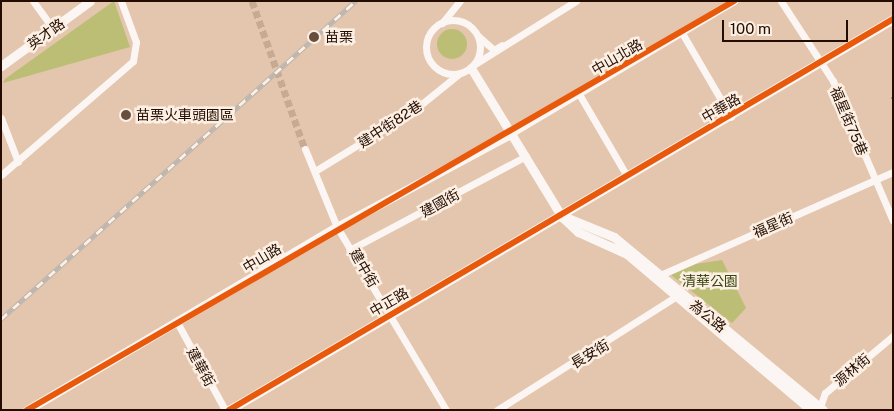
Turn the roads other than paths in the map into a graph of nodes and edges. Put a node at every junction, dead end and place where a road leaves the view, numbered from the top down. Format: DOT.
graph roads {
  1 [pos="33,1"];
  2 [pos="90,1"];
  3 [pos="122,1"];
  4 [pos="460,1"];
  5 [pos="576,1"];
  6 [pos="734,1"];
  7 [pos="781,1"];
  8 [pos="893,20"];
  9 [pos="441,23"];
  10 [pos="54,30"];
  11 [pos="682,33"];
  12 [pos="478,35"];
  13 [pos="514,42"];
  14 [pos="822,63"];
  15 [pos="1,66"];
  16 [pos="472,66"];
  17 [pos="460,73"];
  18 [pos="579,94"];
  19 [pos="731,117"];
  20 [pos="1,118"];
  21 [pos="512,133"];
  22 [pos="305,149"];
  23 [pos="526,156"];
  24 [pos="18,162"];
  25 [pos="315,171"];
  26 [pos="893,172"];
  27 [pos="1,175"];
  28 [pos="628,176"];
  29 [pos="874,180"];
  30 [pos="562,217"];
  31 [pos="893,221"];
  32 [pos="337,227"];
  33 [pos="353,248"];
  34 [pos="658,277"];
  35 [pos="678,296"];
  36 [pos="390,316"];
  37 [pos="178,324"];
  38 [pos="893,336"];
  39 [pos="819,409"];
  40 [pos="27,410"];
  41 [pos="225,410"];
  42 [pos="230,410"];
  43 [pos="446,410"];
  44 [pos="497,410"];
  1 -- 10 [label="street"];
  2 -- 10 [label="street, 英才路"];
  3 -- 24 [label="street"];
  4 -- 9 [label="street"];
  5 -- 13 [label="street"];
  6 -- 11 [label="street, 中山北路"];
  7 -- 14 [label="street, 福星街75巷"];
  8 -- 14 [label="street, 中華路"];
  9 -- 12 [label="street"];
  9 -- 17 [label="street"];
  10 -- 15 [label="street, 英才路"];
  11 -- 18 [label="street, 中山北路"];
  11 -- 19 [label="street"];
  12 -- 13 [label="street"];
  12 -- 16 [label="street"];
  13 -- 16 [label="street"];
  14 -- 19 [label="street, 中華路"];
  14 -- 29 [label="street, 福星街75巷"];
  16 -- 17 [label="street"];
  16 -- 21 [label="street"];
  17 -- 25 [label="street, 建中街82巷"];
  18 -- 21 [label="street, 中山北路"];
  18 -- 28 [label="street"];
  19 -- 28 [label="street, 中華路"];
  20 -- 24 [label="street"];
  21 -- 23 [label="street"];
  21 -- 32 [label="street, 中山路"];
  22 -- 25 [label="street, 建中街"];
  23 -- 30 [label="street"];
  23 -- 33 [label="street, 建國街"];
  24 -- 27 [label="street"];
  25 -- 32 [label="street, 建中街"];
  26 -- 29 [label="street, 福星街"];
  28 -- 30 [label="street, 中華路"];
  29 -- 31 [label="street, 福星街75巷"];
  29 -- 34 [label="street, 福星街"];
  30 -- 34 [label="street, 為公路"];
  30 -- 36 [label="street, 中正路"];
  32 -- 33 [label="street, 建中街"];
  32 -- 37 [label="street, 中山路"];
  33 -- 36 [label="street, 建中街"];
  34 -- 35 [label="street, 為公路"];
  35 -- 39 [label="street, 為公路"];
  35 -- 44 [label="street, 長安街"];
  36 -- 42 [label="street, 中正路"];
  36 -- 43 [label="street, 建中街"];
  37 -- 40 [label="street, 中山路"];
  37 -- 41 [label="street, 建華街"];
  38 -- 39 [label="street, 源林街"];
}
